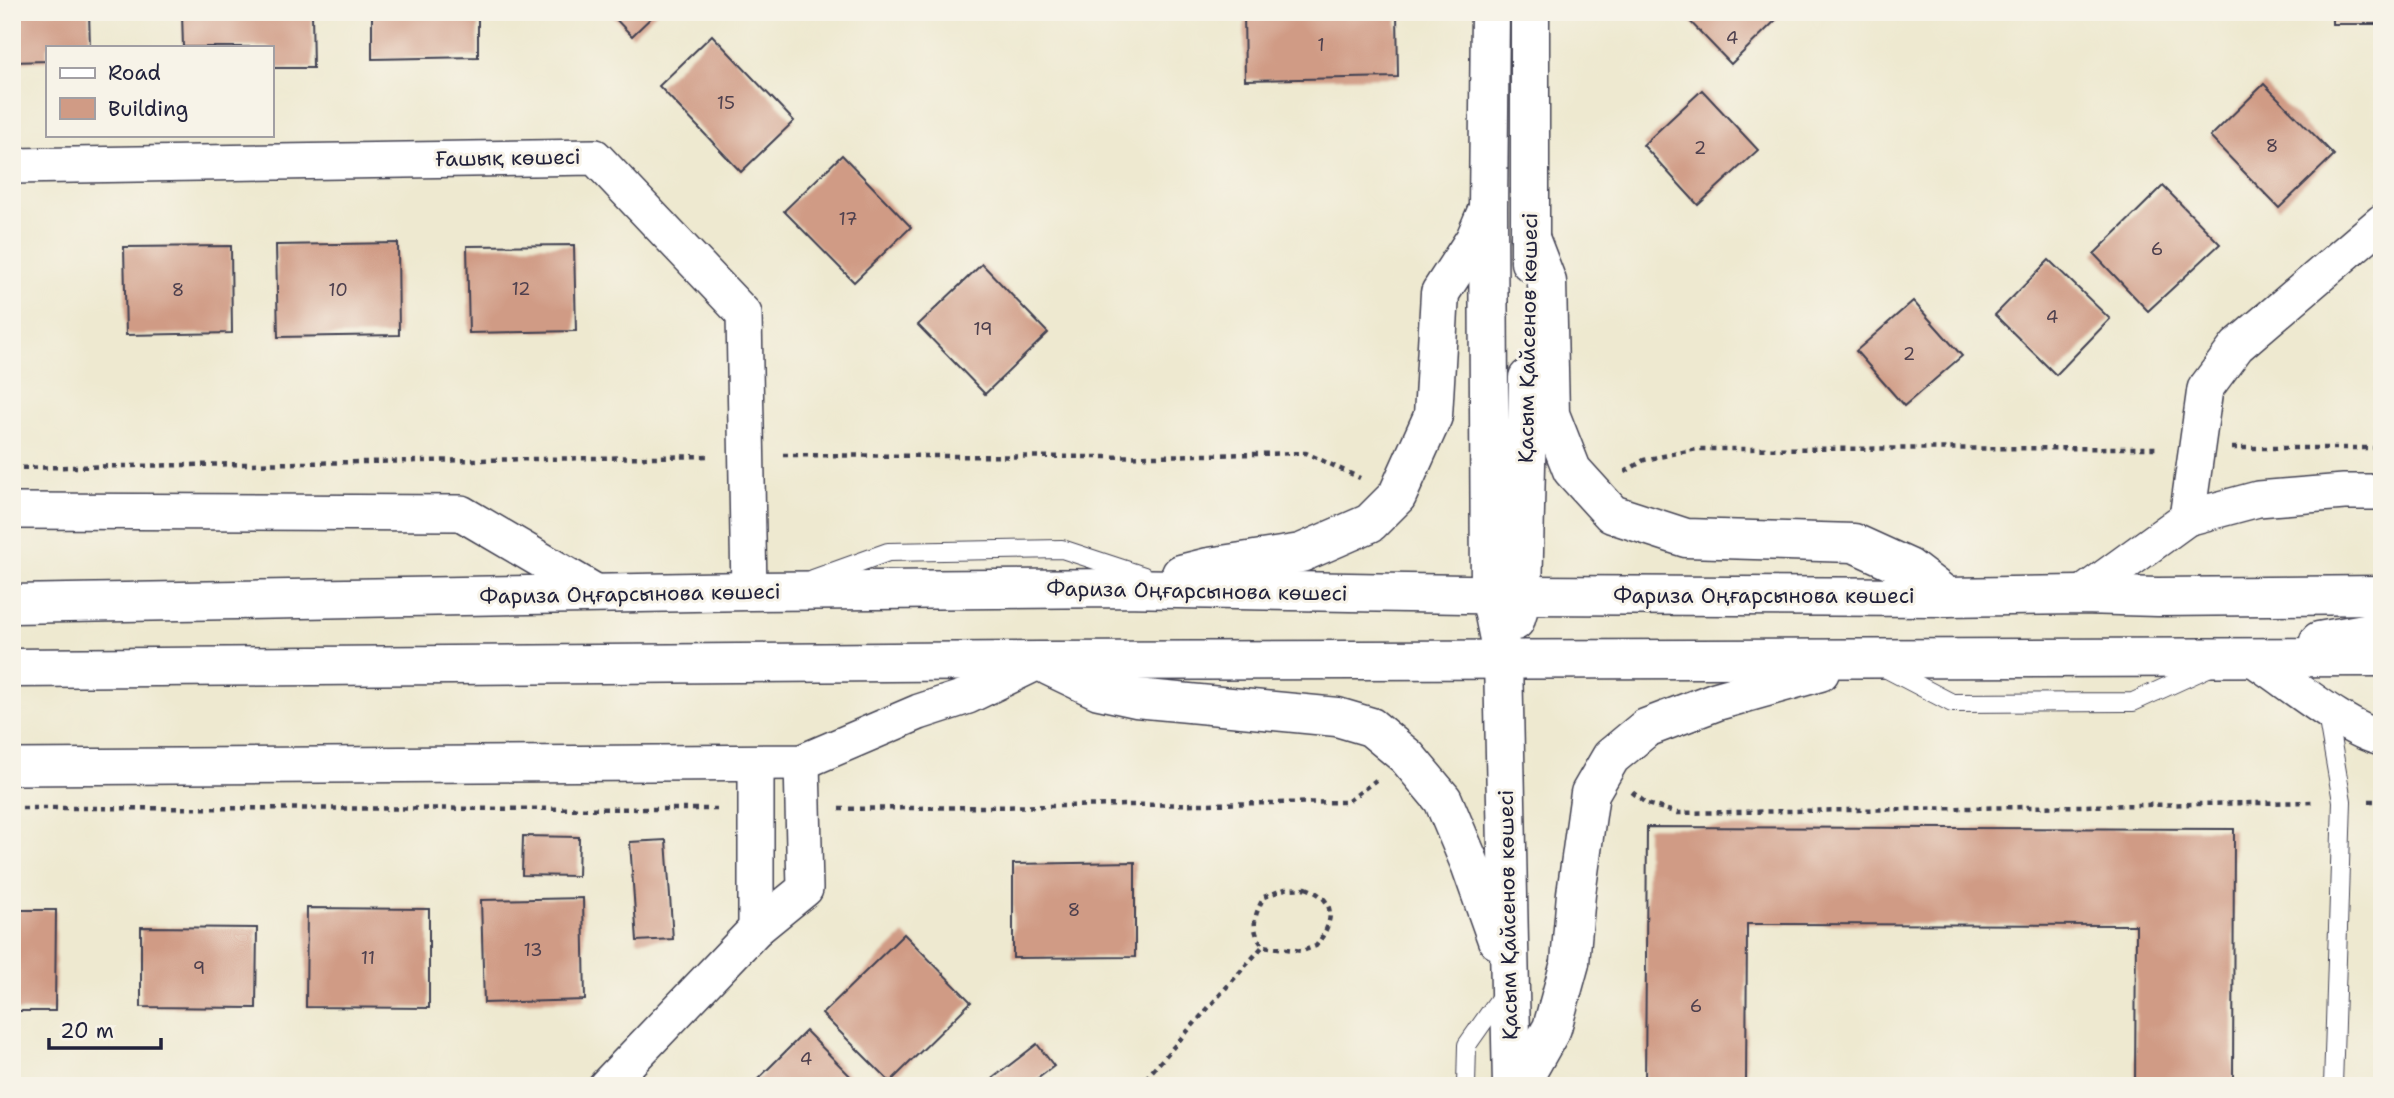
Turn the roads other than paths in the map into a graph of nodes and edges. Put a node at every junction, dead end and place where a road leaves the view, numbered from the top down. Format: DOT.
graph roads {
  1 [pos="1490,12"];
  2 [pos="1530,12"];
  3 [pos="12,166"];
  4 [pos="1488,208"];
  5 [pos="2382,222"];
  6 [pos="1530,238"];
  7 [pos="2382,492"];
  8 [pos="12,511"];
  9 [pos="2187,518"];
  10 [pos="1172,584"];
  11 [pos="764,591"];
  12 [pos="599,594"];
  13 [pos="2081,594"];
  14 [pos="1507,595"];
  15 [pos="2382,595"];
  16 [pos="1947,597"];
  17 [pos="12,604"];
  18 [pos="2382,630"];
  19 [pos="2382,657"];
  20 [pos="2241,658"];
  21 [pos="1503,659"];
  22 [pos="1868,659"];
  23 [pos="1040,661"];
  24 [pos="12,668"];
  25 [pos="2326,709"];
  26 [pos="2382,738"];
  27 [pos="803,762"];
  28 [pos="756,764"];
  29 [pos="12,767"];
  30 [pos="756,929"];
  31 [pos="1508,979"];
  32 [pos="607,1086"];
  33 [pos="1466,1086"];
  34 [pos="1512,1086"];
  35 [pos="1519,1086"];
  36 [pos="2333,1086"];
  1 -- 4 [label="street, Қасым Қайсенов көшесі"];
  2 -- 6 [label="street, Қасым Қайсенов көшесі"];
  3 -- 11 [label="street, Ғашық көшесі"];
  4 -- 10 [label="street"];
  4 -- 14 [label="street, Қасым Қайсенов көшесі"];
  5 -- 9 [label="street"];
  6 -- 14 [label="street, Қасым Қайсенов көшесі"];
  6 -- 16 [label="street"];
  7 -- 9 [label="street"];
  8 -- 12 [label="street"];
  9 -- 13 [label="street"];
  10 -- 11 [label="street, Фариза Оңғарсынова көшесі"];
  10 -- 11 [label="lane"];
  10 -- 14 [label="street, Фариза Оңғарсынова көшесі"];
  11 -- 12 [label="street, Фариза Оңғарсынова көшесі"];
  12 -- 17 [label="street, Фариза Оңғарсынова көшесі"];
  13 -- 15 [label="street, Фариза Оңғарсынова көшесі"];
  13 -- 16 [label="street, Фариза Оңғарсынова көшесі"];
  14 -- 16 [label="street, Фариза Оңғарсынова көшесі"];
  14 -- 21 [label="street, Қасым Қайсенов көшесі"];
  18 -- 20 [label="street"];
  19 -- 20 [label="street"];
  20 -- 22 [label="street"];
  20 -- 25 [label="street"];
  21 -- 22 [label="street"];
  21 -- 23 [label="street"];
  21 -- 31 [label="street, Қасым Қайсенов көшесі"];
  22 -- 35 [label="street"];
  23 -- 24 [label="street"];
  23 -- 27 [label="street"];
  23 -- 31 [label="street"];
  25 -- 26 [label="street"];
  25 -- 36 [label="lane"];
  27 -- 28 [label="street"];
  27 -- 30 [label="street"];
  28 -- 29 [label="street"];
  28 -- 30 [label="street"];
  30 -- 32 [label="street"];
  31 -- 33 [label="lane"];
  31 -- 34 [label="street, Қасым Қайсенов көшесі"];
}
